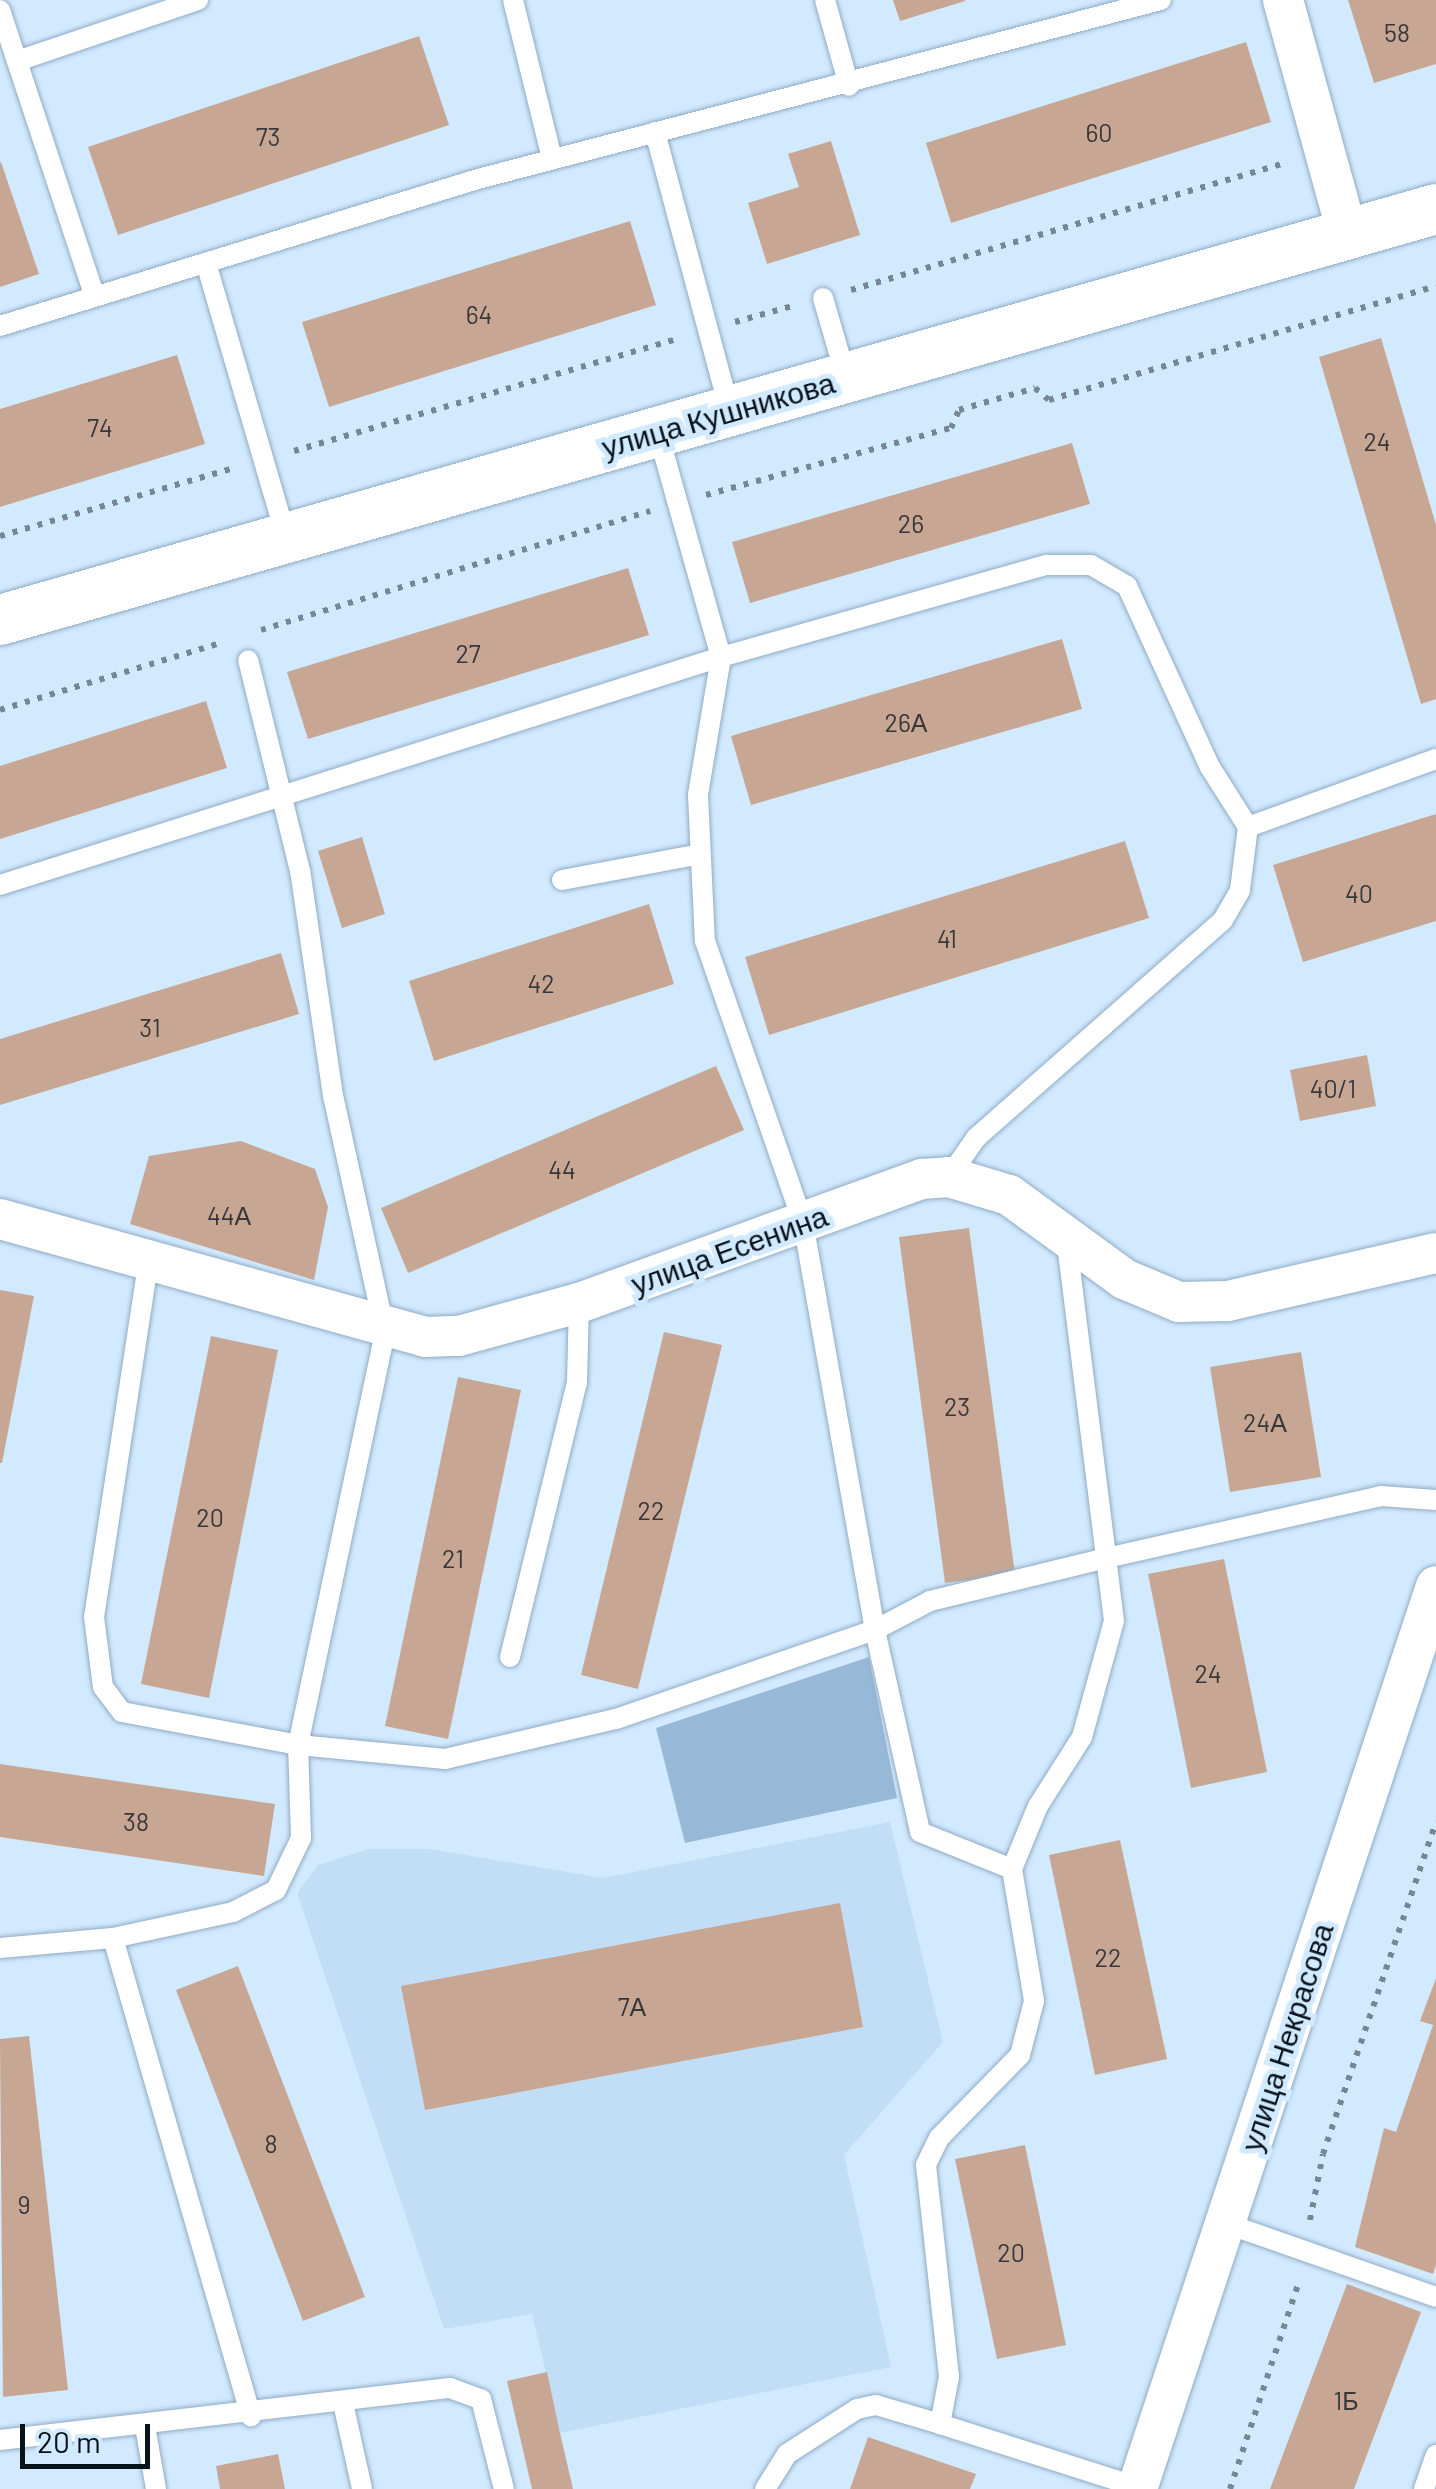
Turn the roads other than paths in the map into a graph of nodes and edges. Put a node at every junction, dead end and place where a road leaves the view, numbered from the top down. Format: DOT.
graph roads {
  1 [pos="198,0"];
  2 [pos="513,0"];
  3 [pos="825,0"];
  4 [pos="1161,0"];
  5 [pos="1284,0"];
  6 [pos="0,10"];
  7 [pos="17,61"];
  8 [pos="849,86"];
  9 [pos="655,132"];
  10 [pos="552,160"];
  11 [pos="1436,208"];
  12 [pos="1347,234"];
  13 [pos="206,263"];
  14 [pos="94,295"];
  15 [pos="823,298"];
  16 [pos="0,326"];
  17 [pos="846,377"];
  18 [pos="730,411"];
  19 [pos="658,432"];
  20 [pos="287,538"];
  21 [pos="0,620"];
  22 [pos="721,656"];
  23 [pos="248,660"];
  24 [pos="1436,759"];
  25 [pos="281,794"];
  26 [pos="1248,826"];
  27 [pos="695,854"];
  28 [pos="562,880"];
  29 [pos="0,885"];
  30 [pos="949,1177"];
  31 [pos="0,1219"];
  32 [pos="804,1222"];
  33 [pos="1066,1235"];
  34 [pos="1436,1254"];
  35 [pos="150,1258"];
  36 [pos="579,1302"];
  37 [pos="385,1332"];
  38 [pos="1436,1500"];
  39 [pos="1111,1557"];
  40 [pos="1436,1586"];
  41 [pos="875,1630"];
  42 [pos="510,1657"];
  43 [pos="298,1745"];
  44 [pos="1012,1869"];
  45 [pos="113,1938"];
  46 [pos="0,1948"];
  47 [pos="1225,2223"];
  48 [pos="1436,2297"];
  49 [pos="344,2404"];
  50 [pos="250,2417"];
  51 [pos="940,2424"];
  52 [pos="144,2426"];
  53 [pos="0,2440"];
  54 [pos="1436,2455"];
  55 [pos="1138,2488"];
  56 [pos="156,2489"];
  57 [pos="362,2489"];
  58 [pos="504,2489"];
  59 [pos="765,2489"];
  60 [pos="1424,2489"];
  1 -- 7 [label="lane"];
  2 -- 10 [label="lane"];
  3 -- 8 [label="lane"];
  4 -- 8 [label="lane"];
  5 -- 12 [label="street"];
  6 -- 7 [label="lane"];
  7 -- 14 [label="lane"];
  8 -- 9 [label="lane"];
  9 -- 10 [label="lane"];
  9 -- 18 [label="lane"];
  10 -- 13 [label="lane"];
  11 -- 12 [label="street, улица Кушникова"];
  12 -- 17 [label="street, улица Кушникова"];
  13 -- 14 [label="lane"];
  13 -- 20 [label="lane"];
  14 -- 16 [label="lane"];
  15 -- 17 [label="lane"];
  17 -- 18 [label="street, улица Кушникова"];
  18 -- 19 [label="street, улица Кушникова"];
  19 -- 20 [label="street, улица Кушникова"];
  19 -- 22 [label="lane"];
  20 -- 21 [label="street, улица Кушникова"];
  22 -- 25 [label="lane"];
  22 -- 26 [label="lane"];
  22 -- 27 [label="lane"];
  23 -- 25 [label="lane"];
  24 -- 26 [label="lane"];
  25 -- 29 [label="lane"];
  25 -- 37 [label="lane"];
  26 -- 30 [label="lane"];
  27 -- 28 [label="lane"];
  27 -- 32 [label="lane"];
  30 -- 32 [label="street, улица Есенина"];
  30 -- 33 [label="street, улица Есенина"];
  31 -- 35 [label="street, улица Есенина"];
  32 -- 36 [label="street, улица Есенина"];
  32 -- 41 [label="lane"];
  33 -- 34 [label="street, улица Есенина"];
  33 -- 39 [label="lane"];
  35 -- 37 [label="street, улица Есенина"];
  35 -- 43 [label="lane"];
  36 -- 37 [label="street, улица Есенина"];
  36 -- 42 [label="lane"];
  37 -- 43 [label="lane"];
  38 -- 39 [label="lane"];
  39 -- 41 [label="lane"];
  39 -- 44 [label="lane"];
  40 -- 47 [label="street, улица Некрасова"];
  41 -- 43 [label="lane"];
  41 -- 44 [label="lane"];
  43 -- 45 [label="lane"];
  44 -- 51 [label="lane"];
  45 -- 46 [label="lane"];
  45 -- 50 [label="lane"];
  47 -- 48 [label="lane"];
  47 -- 55 [label="street, улица Некрасова"];
  49 -- 50 [label="lane"];
  49 -- 57 [label="lane"];
  49 -- 58 [label="lane"];
  50 -- 52 [label="lane"];
  51 -- 55 [label="lane"];
  51 -- 59 [label="lane"];
  52 -- 53 [label="lane"];
  52 -- 56 [label="lane"];
  54 -- 60 [label="lane"];
}
